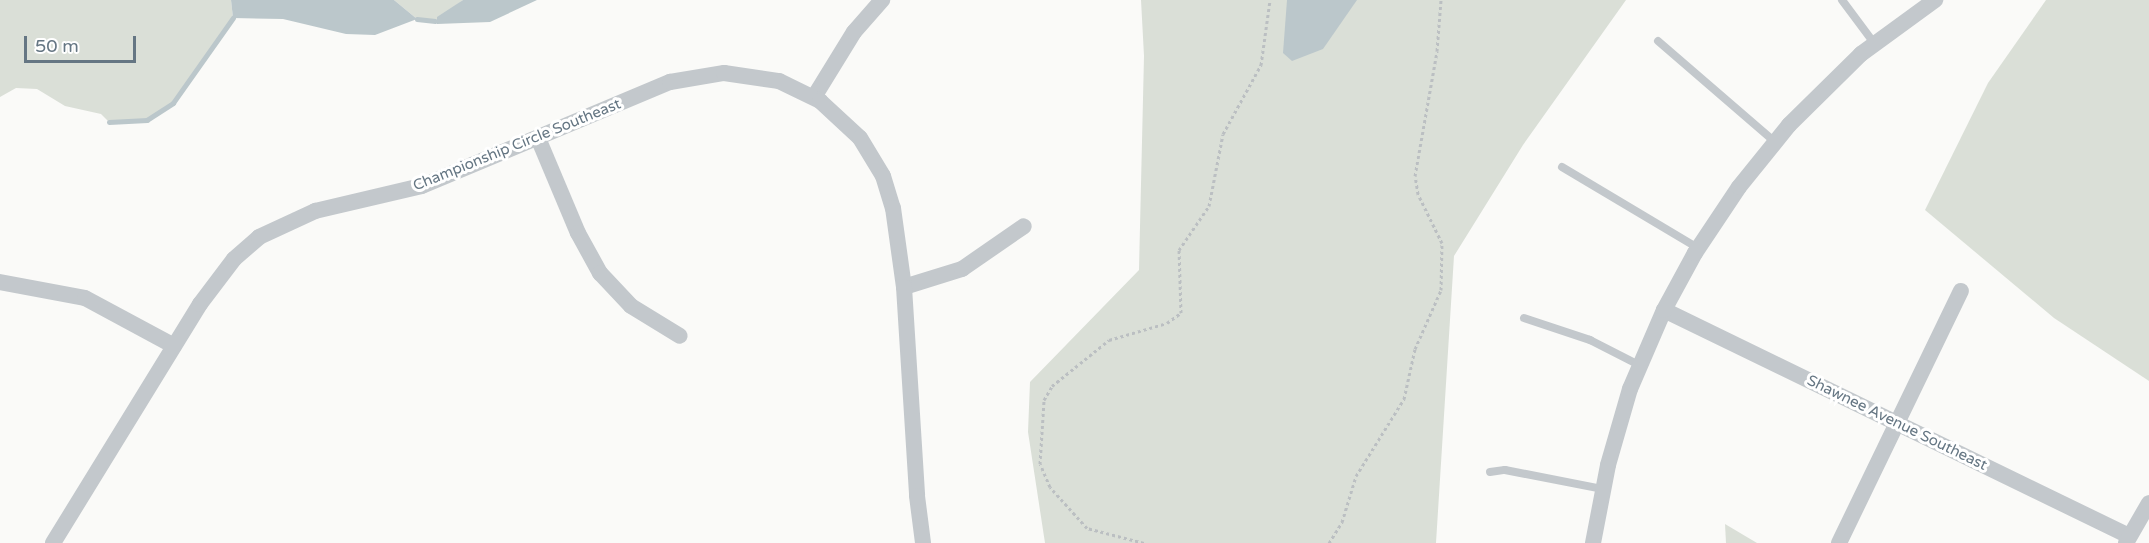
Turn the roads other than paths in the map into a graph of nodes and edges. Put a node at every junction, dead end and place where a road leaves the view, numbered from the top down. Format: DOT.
graph roads {
  1 [pos="882,0"];
  2 [pos="1842,0"];
  3 [pos="1935,0"];
  4 [pos="1658,41"];
  5 [pos="1874,43"];
  6 [pos="814,97"];
  7 [pos="538,138"];
  8 [pos="1774,142"];
  9 [pos="1562,167"];
  10 [pos="1024,226"];
  11 [pos="1698,248"];
  12 [pos="0,282"];
  13 [pos="904,287"];
  14 [pos="1961,291"];
  15 [pos="1664,310"];
  16 [pos="1524,318"];
  17 [pos="680,336"];
  18 [pos="174,346"];
  19 [pos="1639,365"];
  20 [pos="1899,424"];
  21 [pos="1490,472"];
  22 [pos="1603,489"];
  23 [pos="2149,503"];
  24 [pos="2128,540"];
  25 [pos="53,543"];
  26 [pos="924,543"];
  27 [pos="1593,543"];
  28 [pos="1839,543"];
  1 -- 6 [label="street"];
  2 -- 5 [label="lane"];
  3 -- 5 [label="street"];
  4 -- 8 [label="lane"];
  5 -- 8 [label="street"];
  6 -- 7 [label="street, Championship Circle Southeast"];
  6 -- 13 [label="street, Championship Circle Southeast"];
  7 -- 17 [label="street"];
  7 -- 18 [label="street, Championship Circle Southeast"];
  8 -- 11 [label="street"];
  9 -- 11 [label="lane"];
  10 -- 13 [label="street"];
  11 -- 15 [label="street"];
  12 -- 18 [label="street"];
  13 -- 26 [label="street, Championship Circle Southeast"];
  14 -- 20 [label="street"];
  15 -- 19 [label="street"];
  15 -- 20 [label="street, Shawnee Avenue Southeast"];
  16 -- 19 [label="lane"];
  18 -- 25 [label="street, Championship Circle Southeast"];
  19 -- 22 [label="street"];
  20 -- 24 [label="street, Shawnee Avenue Southeast"];
  20 -- 28 [label="street"];
  21 -- 22 [label="lane"];
  22 -- 27 [label="street"];
  23 -- 24 [label="street"];
}
